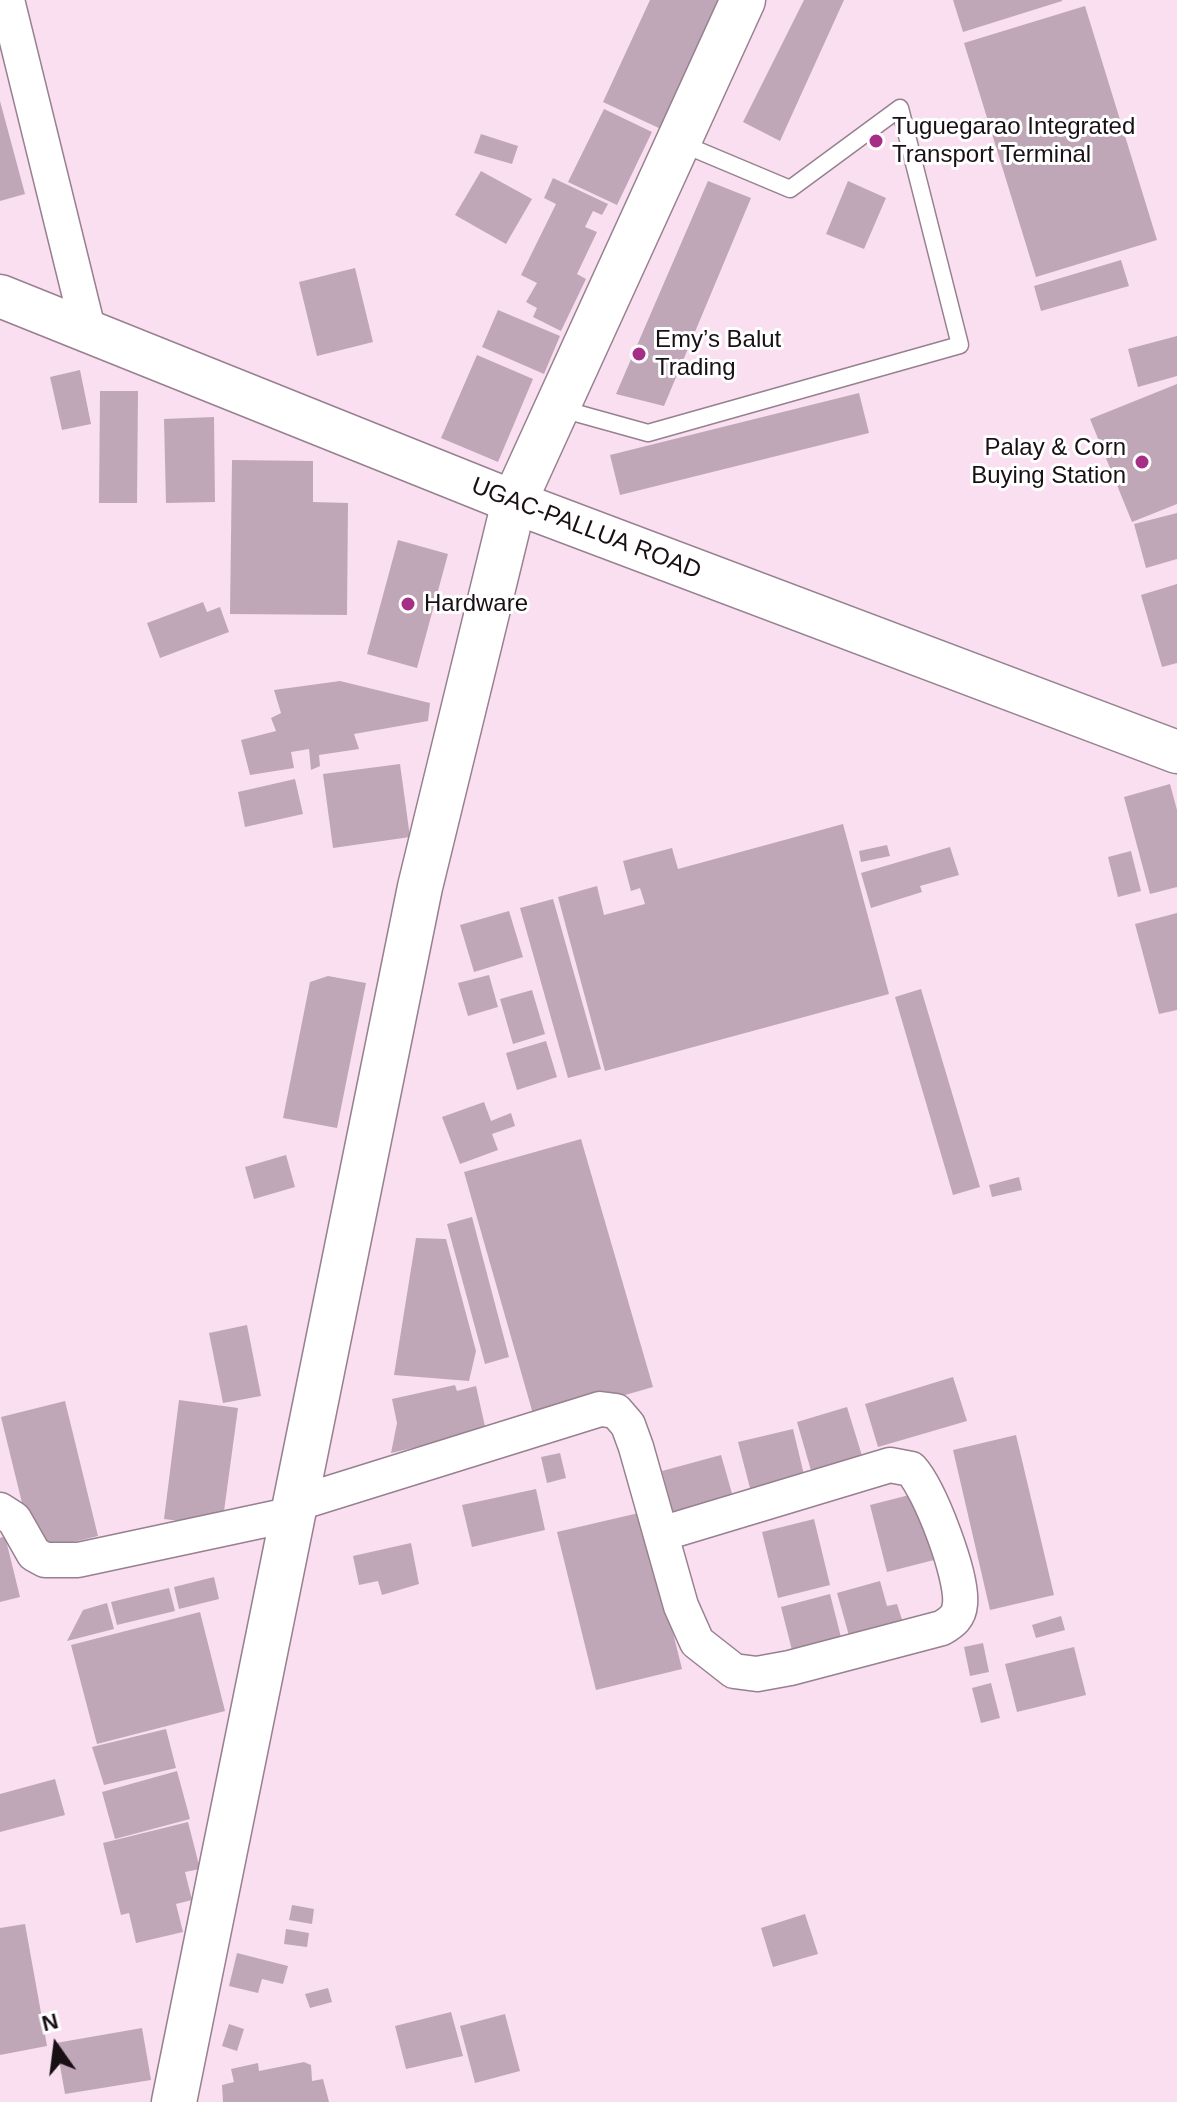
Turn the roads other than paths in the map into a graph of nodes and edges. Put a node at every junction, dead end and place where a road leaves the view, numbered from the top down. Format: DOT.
graph roads {
  1 [pos="7,0"];
  2 [pos="743,0"];
  3 [pos="678,142"];
  4 [pos="0,296"];
  5 [pos="89,333"];
  6 [pos="557,408"];
  7 [pos="514,502"];
  8 [pos="1177,752"];
  9 [pos="294,1509"];
  10 [pos="0,1510"];
  11 [pos="661,1534"];
  12 [pos="174,2102"];
  1 -- 5 [label="street"];
  2 -- 3 [label="highway"];
  3 -- 6 [label="highway"];
  3 -- 6 [label="lane"];
  4 -- 5 [label="street, UGAC-PALLUA ROAD"];
  5 -- 7 [label="street, UGAC-PALLUA ROAD"];
  6 -- 7 [label="highway"];
  7 -- 8 [label="street, UGAC-PALLUA ROAD"];
  7 -- 9 [label="highway"];
  9 -- 10 [label="street"];
  9 -- 11 [label="street"];
  9 -- 12 [label="highway"];
  11 -- 11 [label="street"];
}
